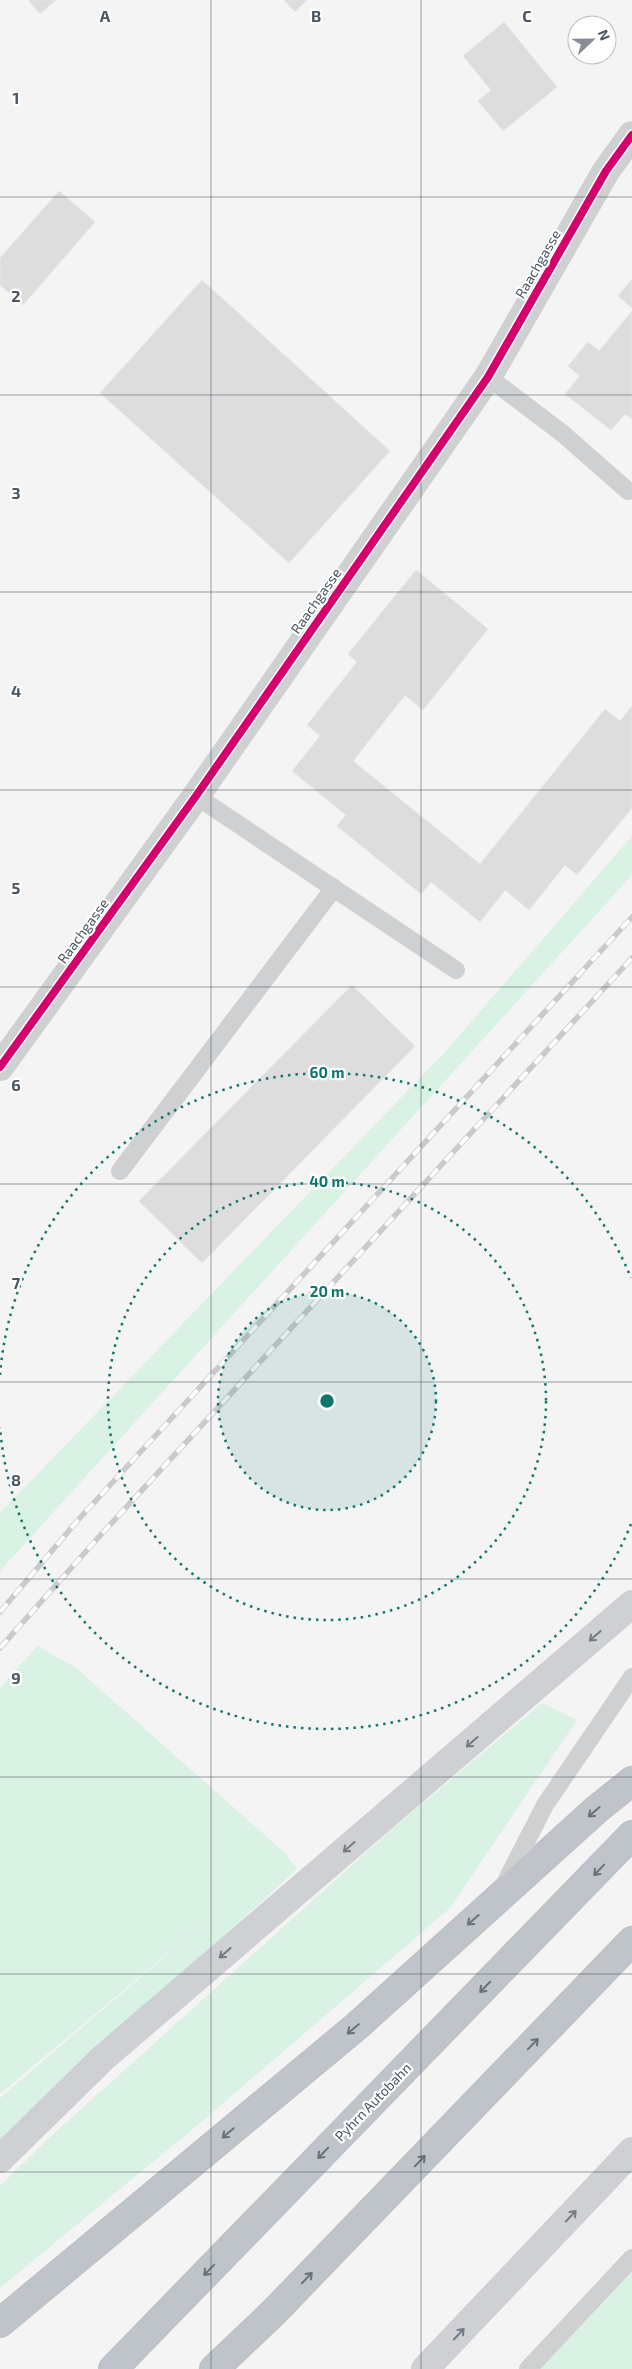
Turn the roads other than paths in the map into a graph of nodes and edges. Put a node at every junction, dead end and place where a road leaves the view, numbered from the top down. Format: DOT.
graph roads {
  1 [pos="632,135"];
  2 [pos="488,377"];
  3 [pos="628,491"];
  4 [pos="196,796"];
  5 [pos="334,888"];
  6 [pos="456,970"];
  7 [pos="0,1067"];
  8 [pos="120,1171"];
  9 [pos="632,1604"];
  10 [pos="632,1677"];
  11 [pos="632,1781"];
  12 [pos="632,1835"];
  13 [pos="496,1900"];
  14 [pos="632,1941"];
  15 [pos="632,2151"];
  16 [pos="0,2160"];
  17 [pos="632,2258"];
  18 [pos="273,2313"];
  19 [pos="0,2323"];
  20 [pos="113,2369"];
  21 [pos="214,2369"];
  22 [pos="230,2369"];
  23 [pos="425,2369"];
  24 [pos="528,2369"];
  1 -- 2 [label="street, Raachgasse"];
  2 -- 3 [label="lane"];
  2 -- 4 [label="street, Raachgasse"];
  4 -- 5 [label="lane"];
  4 -- 7 [label="street, Raachgasse"];
  5 -- 6 [label="lane"];
  5 -- 8 [label="lane"];
  9 -- 16 [label="main road, one-way"];
  10 -- 13 [label="lane"];
  11 -- 13 [label="highway, one-way"];
  12 -- 20 [label="highway, Pyhrn Autobahn, one-way"];
  13 -- 19 [label="highway, one-way"];
  18 -- 14 [label="highway, one-way"];
  23 -- 15 [label="main road, one-way"];
  17 -- 24 [label="lane"];
  18 -- 21 [label="highway"];
  18 -- 22 [label="highway"];
}
